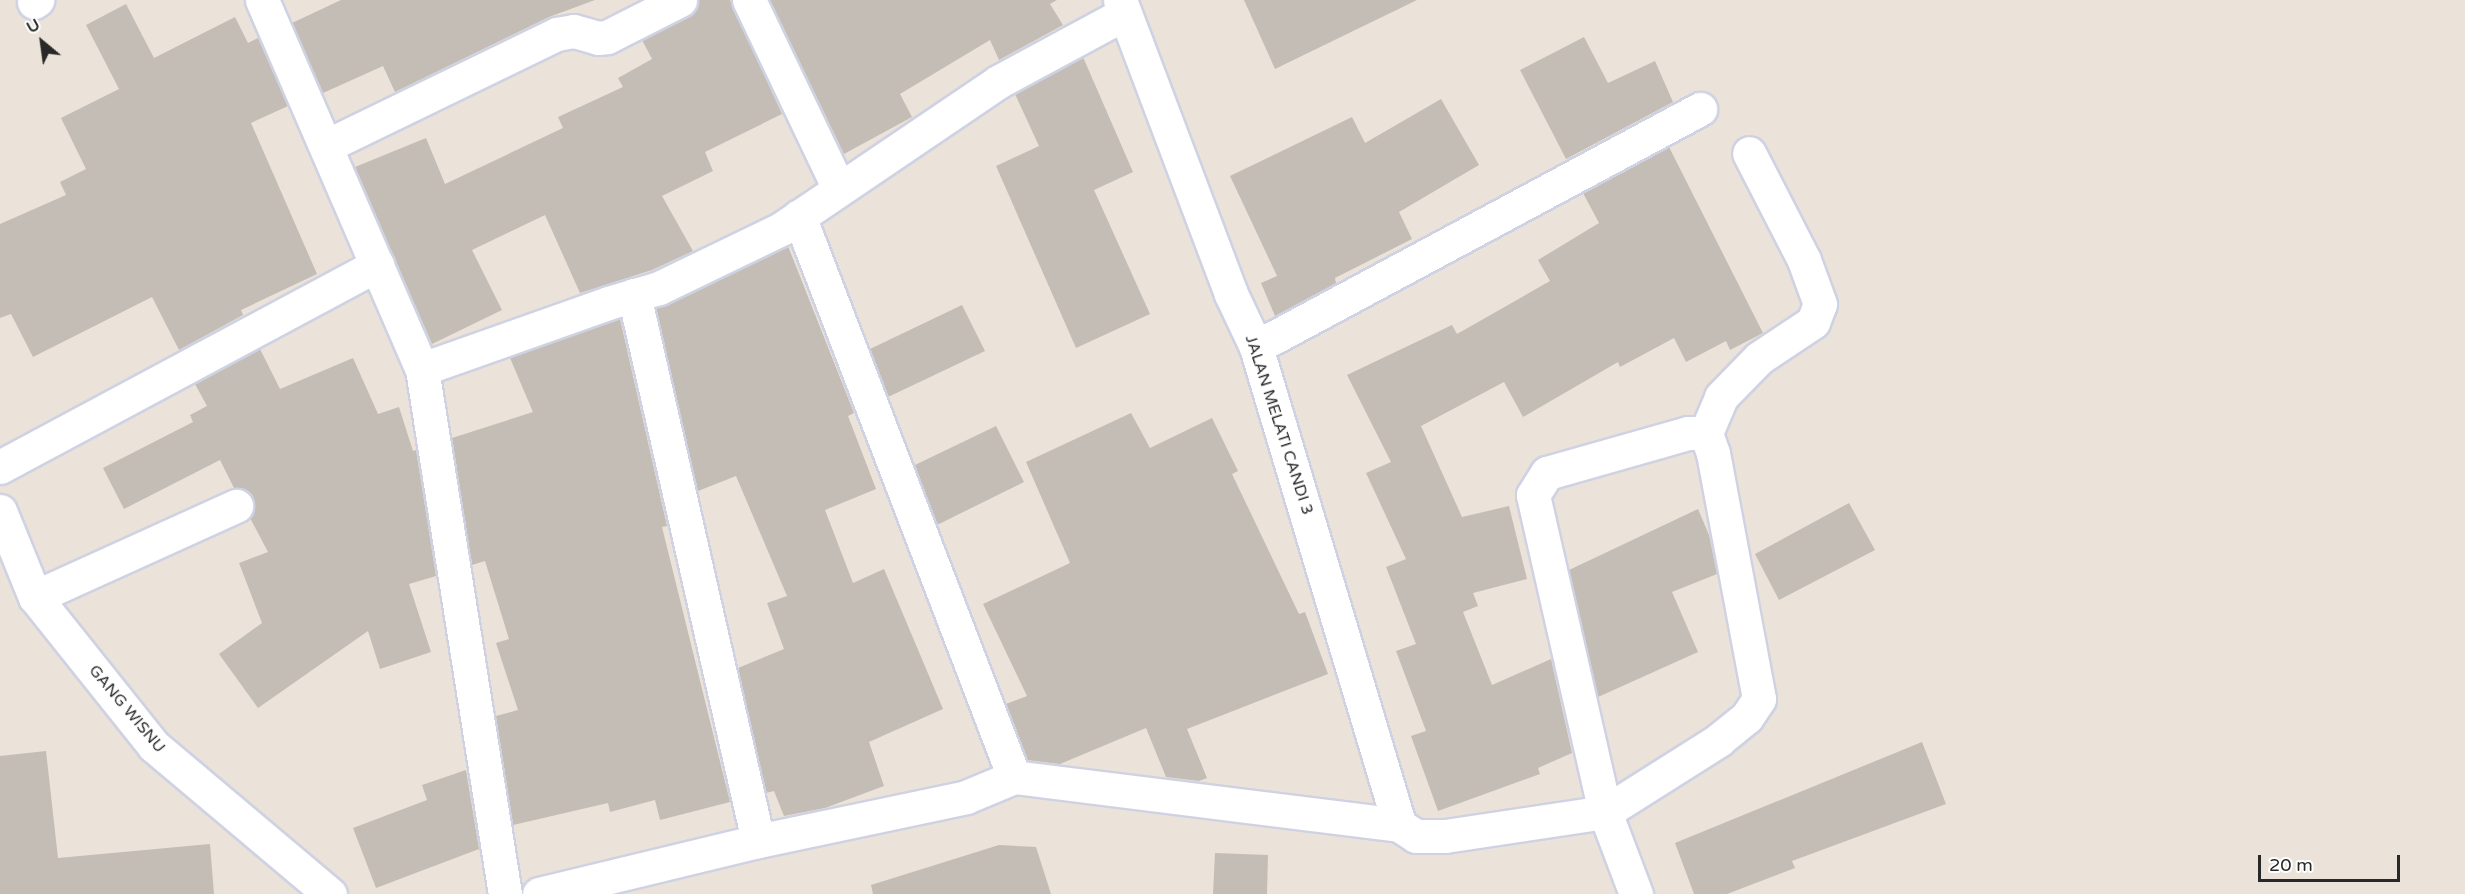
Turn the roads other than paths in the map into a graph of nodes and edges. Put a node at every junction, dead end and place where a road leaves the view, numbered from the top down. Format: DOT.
graph roads {
  1 [pos="262,0"];
  2 [pos="680,0"];
  3 [pos="749,0"];
  4 [pos="1122,7"];
  5 [pos="1700,109"];
  6 [pos="326,146"];
  7 [pos="1749,153"];
  8 [pos="839,189"];
  9 [pos="799,216"];
  10 [pos="376,265"];
  11 [pos="634,296"];
  12 [pos="1256,347"];
  13 [pos="422,369"];
  14 [pos="1706,433"];
  15 [pos="0,467"];
  16 [pos="236,506"];
  17 [pos="0,511"];
  18 [pos="35,597"];
  19 [pos="1014,777"];
  20 [pos="1605,812"];
  21 [pos="1399,825"];
  22 [pos="758,841"];
  23 [pos="330,894"];
  24 [pos="505,894"];
  25 [pos="539,894"];
  26 [pos="1636,894"];
  1 -- 6 [label="street"];
  2 -- 6 [label="street"];
  3 -- 8 [label="street"];
  4 -- 8 [label="street"];
  4 -- 12 [label="street, JALAN MELATI CANDI 3"];
  5 -- 12 [label="street"];
  6 -- 10 [label="street"];
  7 -- 14 [label="street"];
  8 -- 9 [label="street"];
  9 -- 11 [label="street"];
  9 -- 19 [label="street"];
  10 -- 13 [label="street"];
  10 -- 15 [label="street"];
  11 -- 13 [label="street"];
  11 -- 22 [label="street"];
  12 -- 21 [label="street, JALAN MELATI CANDI 3"];
  13 -- 24 [label="street"];
  14 -- 20 [label="street"];
  14 -- 20 [label="street"];
  16 -- 18 [label="street"];
  17 -- 18 [label="street, GANG WISNU"];
  18 -- 23 [label="street, GANG WISNU"];
  19 -- 21 [label="street"];
  19 -- 22 [label="street"];
  20 -- 21 [label="street"];
  20 -- 26 [label="street"];
  22 -- 25 [label="street"];
}
